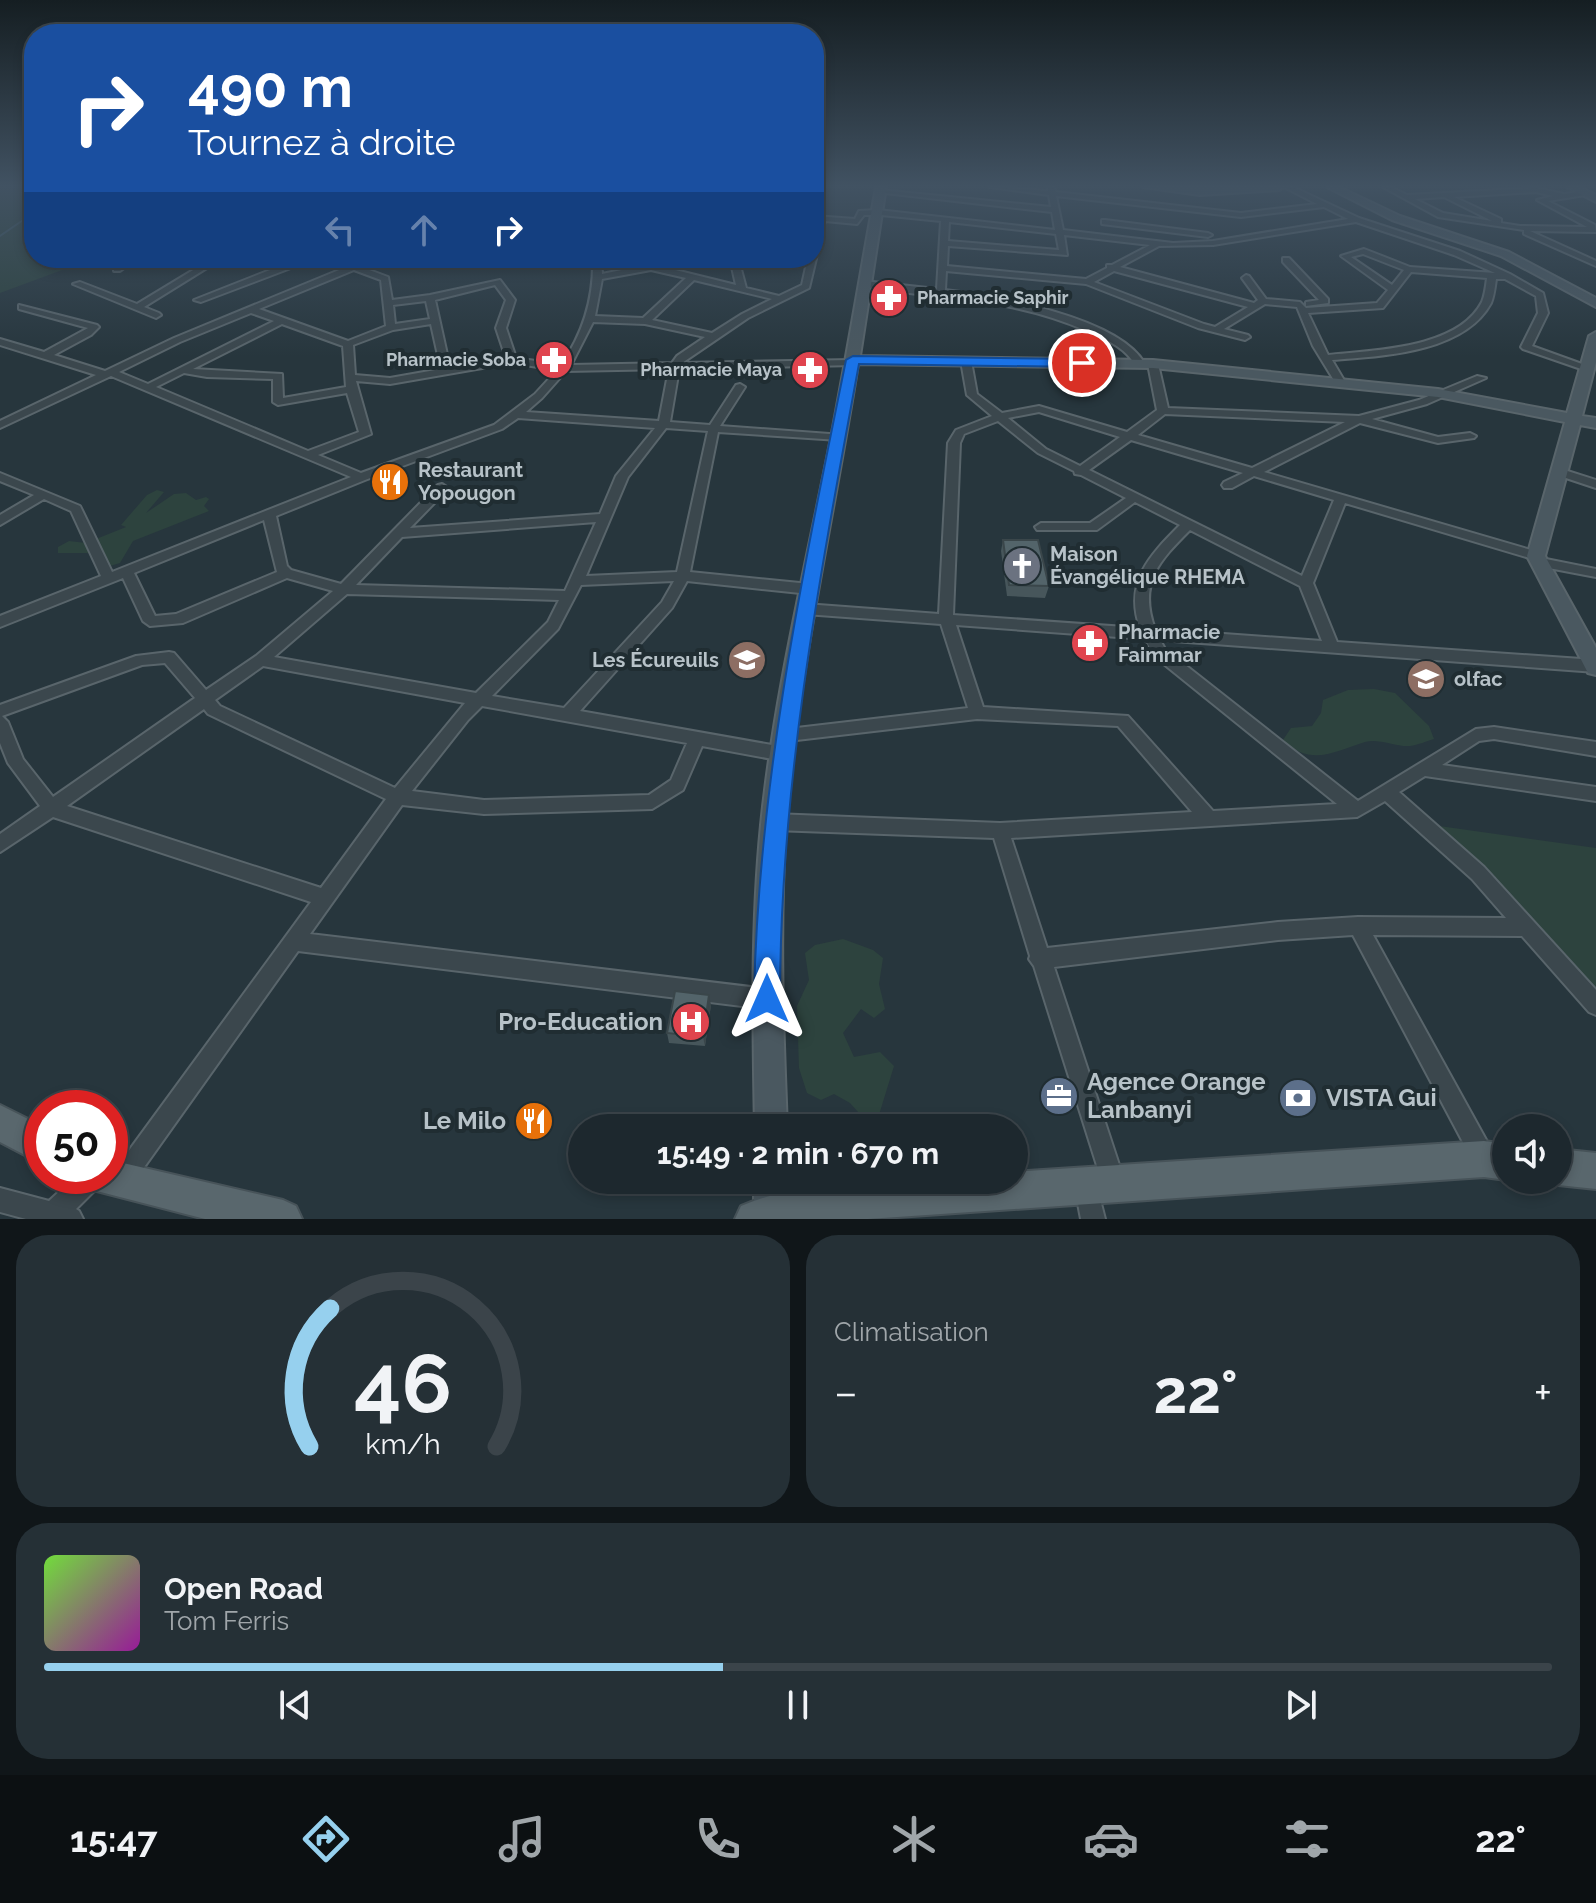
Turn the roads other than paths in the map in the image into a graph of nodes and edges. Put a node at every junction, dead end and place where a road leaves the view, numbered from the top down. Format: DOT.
graph roads {
  1 [pos="944,243"];
  2 [pos="872,244"];
  3 [pos="955,244"];
  4 [pos="1063,244"];
  5 [pos="1156,244"];
  6 [pos="1429,244"];
  7 [pos="1474,244"];
  8 [pos="1554,244"];
  9 [pos="1286,260"];
  10 [pos="1596,264"];
  11 [pos="1110,267"];
  12 [pos="203,268"];
  13 [pos="284,268"];
  14 [pos="341,268"];
  15 [pos="366,268"];
  16 [pos="599,268"];
  17 [pos="646,268"];
  18 [pos="655,268"];
  19 [pos="736,268"];
  20 [pos="809,268"];
  21 [pos="943,268"];
  22 [pos="1409,269"];
  23 [pos="1492,276"];
  24 [pos="1507,276"];
  25 [pos="600,277"];
  26 [pos="692,277"];
  27 [pos="1246,278"];
  28 [pos="1087,282"];
  29 [pos="77,284"];
  30 [pos="864,284"];
  31 [pos="742,290"];
  32 [pos="1393,290"];
  33 [pos="941,292"];
  34 [pos="430,298"];
  35 [pos="782,299"];
  36 [pos="198,300"];
  37 [pos="390,303"];
  38 [pos="1596,303"];
  39 [pos="1259,304"];
  40 [pos="140,306"];
  41 [pos="22,307"];
  42 [pos="1302,308"];
  43 [pos="249,309"];
  44 [pos="156,315"];
  45 [pos="591,319"];
  46 [pos="281,321"];
  47 [pos="435,321"];
  48 [pos="645,321"];
  49 [pos="391,327"];
  50 [pos="1216,330"];
  51 [pos="712,336"];
  52 [pos="1596,336"];
  53 [pos="1245,337"];
  54 [pos="0,342"];
  55 [pos="348,344"];
  56 [pos="45,356"];
  57 [pos="1325,358"];
  58 [pos="512,360"];
  59 [pos="853,361"];
  60 [pos="966,361"];
  61 [pos="1146,364"];
  62 [pos="1591,364"];
  63 [pos="675,366"];
  64 [pos="562,368"];
  65 [pos="183,370"];
  66 [pos="446,371"];
  67 [pos="108,373"];
  68 [pos="1481,378"];
  69 [pos="1340,382"];
  70 [pos="351,384"];
  71 [pos="151,386"];
  72 [pos="740,387"];
  73 [pos="1438,393"];
  74 [pos="1163,411"];
  75 [pos="518,415"];
  76 [pos="999,417"];
  77 [pos="1573,418"];
  78 [pos="1359,419"];
  79 [pos="1596,423"];
  80 [pos="664,424"];
  81 [pos="0,425"];
  82 [pos="714,427"];
  83 [pos="1130,436"];
  84 [pos="1470,436"];
  85 [pos="839,437"];
  86 [pos="310,454"];
  87 [pos="1079,472"];
  88 [pos="1256,472"];
  89 [pos="1558,472"];
  90 [pos="0,477"];
  91 [pos="361,477"];
  92 [pos="1596,484"];
  93 [pos="1228,485"];
  94 [pos="442,488"];
  95 [pos="43,494"];
  96 [pos="1133,498"];
  97 [pos="1341,498"];
  98 [pos="269,514"];
  99 [pos="605,517"];
  100 [pos="0,521"];
  101 [pos="1188,525"];
  102 [pos="1041,527"];
  103 [pos="400,533"];
  104 [pos="1537,559"];
  105 [pos="127,572"];
  106 [pos="286,573"];
  107 [pos="1596,573"];
  108 [pos="683,576"];
  109 [pos="109,579"];
  110 [pos="577,581"];
  111 [pos="1306,583"];
  112 [pos="344,589"];
  113 [pos="569,596"];
  114 [pos="807,599"];
  115 [pos="946,617"];
  116 [pos="0,622"];
  117 [pos="1147,632"];
  118 [pos="1331,645"];
  119 [pos="261,660"];
  120 [pos="1596,666"];
  121 [pos="479,698"];
  122 [pos="207,701"];
  123 [pos="0,711"];
  124 [pos="977,713"];
  125 [pos="568,714"];
  126 [pos="0,722"];
  127 [pos="697,738"];
  128 [pos="785,744"];
  129 [pos="1596,749"];
  130 [pos="1424,769"];
  131 [pos="1388,793"];
  132 [pos="1596,794"];
  133 [pos="398,797"];
  134 [pos="52,809"];
  135 [pos="1357,810"];
  136 [pos="1208,818"];
  137 [pos="774,822"];
  138 [pos="1000,831"];
  139 [pos="0,844"];
  140 [pos="324,898"];
  141 [pos="1358,926"];
  142 [pos="1526,927"];
  143 [pos="293,941"];
  144 [pos="1039,959"];
  145 [pos="767,999"];
  146 [pos="1596,1005"];
  147 [pos="771,1114"];
  148 [pos="0,1123"];
  149 [pos="24,1136"];
  150 [pos="128,1149"];
  151 [pos="1492,1155"];
  152 [pos="1492,1160"];
  153 [pos="1572,1168"];
  154 [pos="1596,1171"];
  155 [pos="128,1183"];
  156 [pos="86,1194"];
  157 [pos="1097,1196"];
  158 [pos="0,1200"];
  159 [pos="765,1205"];
  160 [pos="814,1212"];
  161 [pos="57,1218"];
  162 [pos="283,1219"];
  1 -- 21 [label="street"];
  2 -- 30 [label="street"];
  3 -- 4 [label="street"];
  5 -- 11 [label="street"];
  6 -- 24 [label="street"];
  7 -- 38 [label="street"];
  8 -- 10 [label="street"];
  9 -- 42 [label="street"];
  11 -- 28 [label="street"];
  11 -- 39 [label="street"];
  12 -- 40 [label="street"];
  13 -- 36 [label="street"];
  14 -- 43 [label="street"];
  15 -- 37 [label="street"];
  16 -- 25 [label="street"];
  17 -- 25 [label="street"];
  18 -- 26 [label="street"];
  19 -- 31 [label="street"];
  20 -- 35 [label="street"];
  21 -- 28 [label="street"];
  21 -- 33 [label="street"];
  22 -- 23 [label="street"];
  22 -- 32 [label="street"];
  22 -- 32 [label="street"];
  23 -- 24 [label="street"];
  23 -- 57 [label="street"];
  24 -- 62 [label="street"];
  25 -- 45 [label="street"];
  26 -- 31 [label="street"];
  26 -- 48 [label="street"];
  27 -- 39 [label="street"];
  28 -- 50 [label="street"];
  29 -- 40 [label="street"];
  30 -- 33 [label="street"];
  30 -- 59 [label="street"];
  31 -- 35 [label="street"];
  32 -- 42 [label="street"];
  33 -- 61 [label="street"];
  34 -- 37 [label="street"];
  34 -- 47 [label="street"];
  34 -- 58 [label="street"];
  35 -- 51 [label="street"];
  37 -- 49 [label="street"];
  39 -- 42 [label="street"];
  39 -- 50 [label="street"];
  40 -- 44 [label="street"];
  41 -- 56 [label="street"];
  42 -- 57 [label="street"];
  43 -- 46 [label="street"];
  43 -- 67 [label="street"];
  45 -- 48 [label="street"];
  45 -- 64 [label="street"];
  46 -- 55 [label="street"];
  46 -- 65 [label="street"];
  47 -- 49 [label="street"];
  47 -- 66 [label="street"];
  48 -- 51 [label="street"];
  49 -- 55 [label="street"];
  50 -- 53 [label="street"];
  51 -- 63 [label="street"];
  52 -- 62 [label="street"];
  54 -- 56 [label="street"];
  55 -- 70 [label="street"];
  56 -- 67 [label="street"];
  57 -- 69 [label="street"];
  58 -- 64 [label="street"];
  58 -- 66 [label="street"];
  59 -- 60 [label="street"];
  59 -- 63 [label="street"];
  59 -- 85 [label="street"];
  60 -- 61 [label="street"];
  60 -- 76 [label="street"];
  61 -- 69 [label="street"];
  61 -- 74 [label="street"];
  62 -- 77 [label="street"];
  63 -- 64 [label="street"];
  63 -- 80 [label="street"];
  64 -- 75 [label="street"];
  65 -- 70 [label="street"];
  65 -- 71 [label="street"];
  66 -- 70 [label="street"];
  67 -- 71 [label="street"];
  67 -- 81 [label="street"];
  68 -- 73 [label="street"];
  69 -- 73 [label="street"];
  70 -- 86 [label="street"];
  71 -- 86 [label="street"];
  72 -- 82 [label="street"];
  73 -- 77 [label="street"];
  73 -- 78 [label="street"];
  74 -- 78 [label="street"];
  74 -- 83 [label="street"];
  75 -- 80 [label="street"];
  75 -- 91 [label="street"];
  76 -- 83 [label="street"];
  76 -- 87 [label="street"];
  76 -- 115 [label="street"];
  77 -- 79 [label="street"];
  77 -- 89 [label="street"];
  78 -- 84 [label="street"];
  78 -- 88 [label="street"];
  80 -- 82 [label="street"];
  80 -- 99 [label="street"];
  82 -- 85 [label="street"];
  82 -- 108 [label="street"];
  83 -- 87 [label="street"];
  83 -- 88 [label="street"];
  85 -- 114 [label="street"];
  86 -- 91 [label="street"];
  87 -- 96 [label="street"];
  88 -- 93 [label="street"];
  88 -- 97 [label="street"];
  89 -- 92 [label="street"];
  89 -- 104 [label="street"];
  90 -- 95 [label="street"];
  91 -- 98 [label="street"];
  94 -- 103 [label="street"];
  95 -- 100 [label="street"];
  95 -- 109 [label="street"];
  96 -- 101 [label="street"];
  96 -- 102 [label="street"];
  97 -- 104 [label="street"];
  97 -- 111 [label="street"];
  98 -- 105 [label="street"];
  98 -- 106 [label="street"];
  99 -- 103 [label="street"];
  99 -- 110 [label="street"];
  101 -- 111 [label="street"];
  101 -- 117 [label="street"];
  103 -- 112 [label="street"];
  104 -- 107 [label="street"];
  104 -- 120 [label="street"];
  105 -- 106 [label="street"];
  105 -- 109 [label="street"];
  106 -- 112 [label="street"];
  108 -- 110 [label="street"];
  108 -- 114 [label="street"];
  108 -- 125 [label="street"];
  109 -- 116 [label="street"];
  110 -- 113 [label="street"];
  111 -- 118 [label="street"];
  112 -- 113 [label="street"];
  112 -- 119 [label="street"];
  113 -- 121 [label="street"];
  114 -- 115 [label="street"];
  114 -- 128 [label="street"];
  115 -- 117 [label="street"];
  115 -- 124 [label="street"];
  117 -- 118 [label="street"];
  117 -- 135 [label="street"];
  118 -- 120 [label="street"];
  119 -- 121 [label="street"];
  119 -- 122 [label="street"];
  121 -- 125 [label="street"];
  121 -- 133 [label="street"];
  122 -- 123 [label="street"];
  122 -- 133 [label="street"];
  122 -- 134 [label="street"];
  124 -- 128 [label="street"];
  124 -- 136 [label="street"];
  125 -- 127 [label="street"];
  126 -- 134 [label="street"];
  127 -- 128 [label="street"];
  127 -- 133 [label="street"];
  128 -- 137 [label="street"];
  129 -- 130 [label="street"];
  130 -- 131 [label="street"];
  130 -- 132 [label="street"];
  131 -- 135 [label="street"];
  131 -- 142 [label="street"];
  133 -- 140 [label="street"];
  134 -- 139 [label="street"];
  134 -- 140 [label="street"];
  135 -- 136 [label="street"];
  136 -- 138 [label="street"];
  137 -- 138 [label="street"];
  137 -- 145 [label="street"];
  138 -- 144 [label="street"];
  140 -- 143 [label="street"];
  141 -- 142 [label="street"];
  141 -- 144 [label="street"];
  141 -- 151 [label="street"];
  142 -- 146 [label="street"];
  143 -- 145 [label="street"];
  143 -- 150 [label="street"];
  144 -- 157 [label="street"];
  145 -- 147 [label="street"];
  148 -- 149 [label="main road"];
  152 -- 157 [label="main road"];
  153 -- 154 [label="main road"];
  155 -- 162 [label="main road"];
  156 -- 161 [label="street"];
  157 -- 160 [label="main road"];
  158 -- 161 [label="street"];
  159 -- 160 [label="main road"];
}
